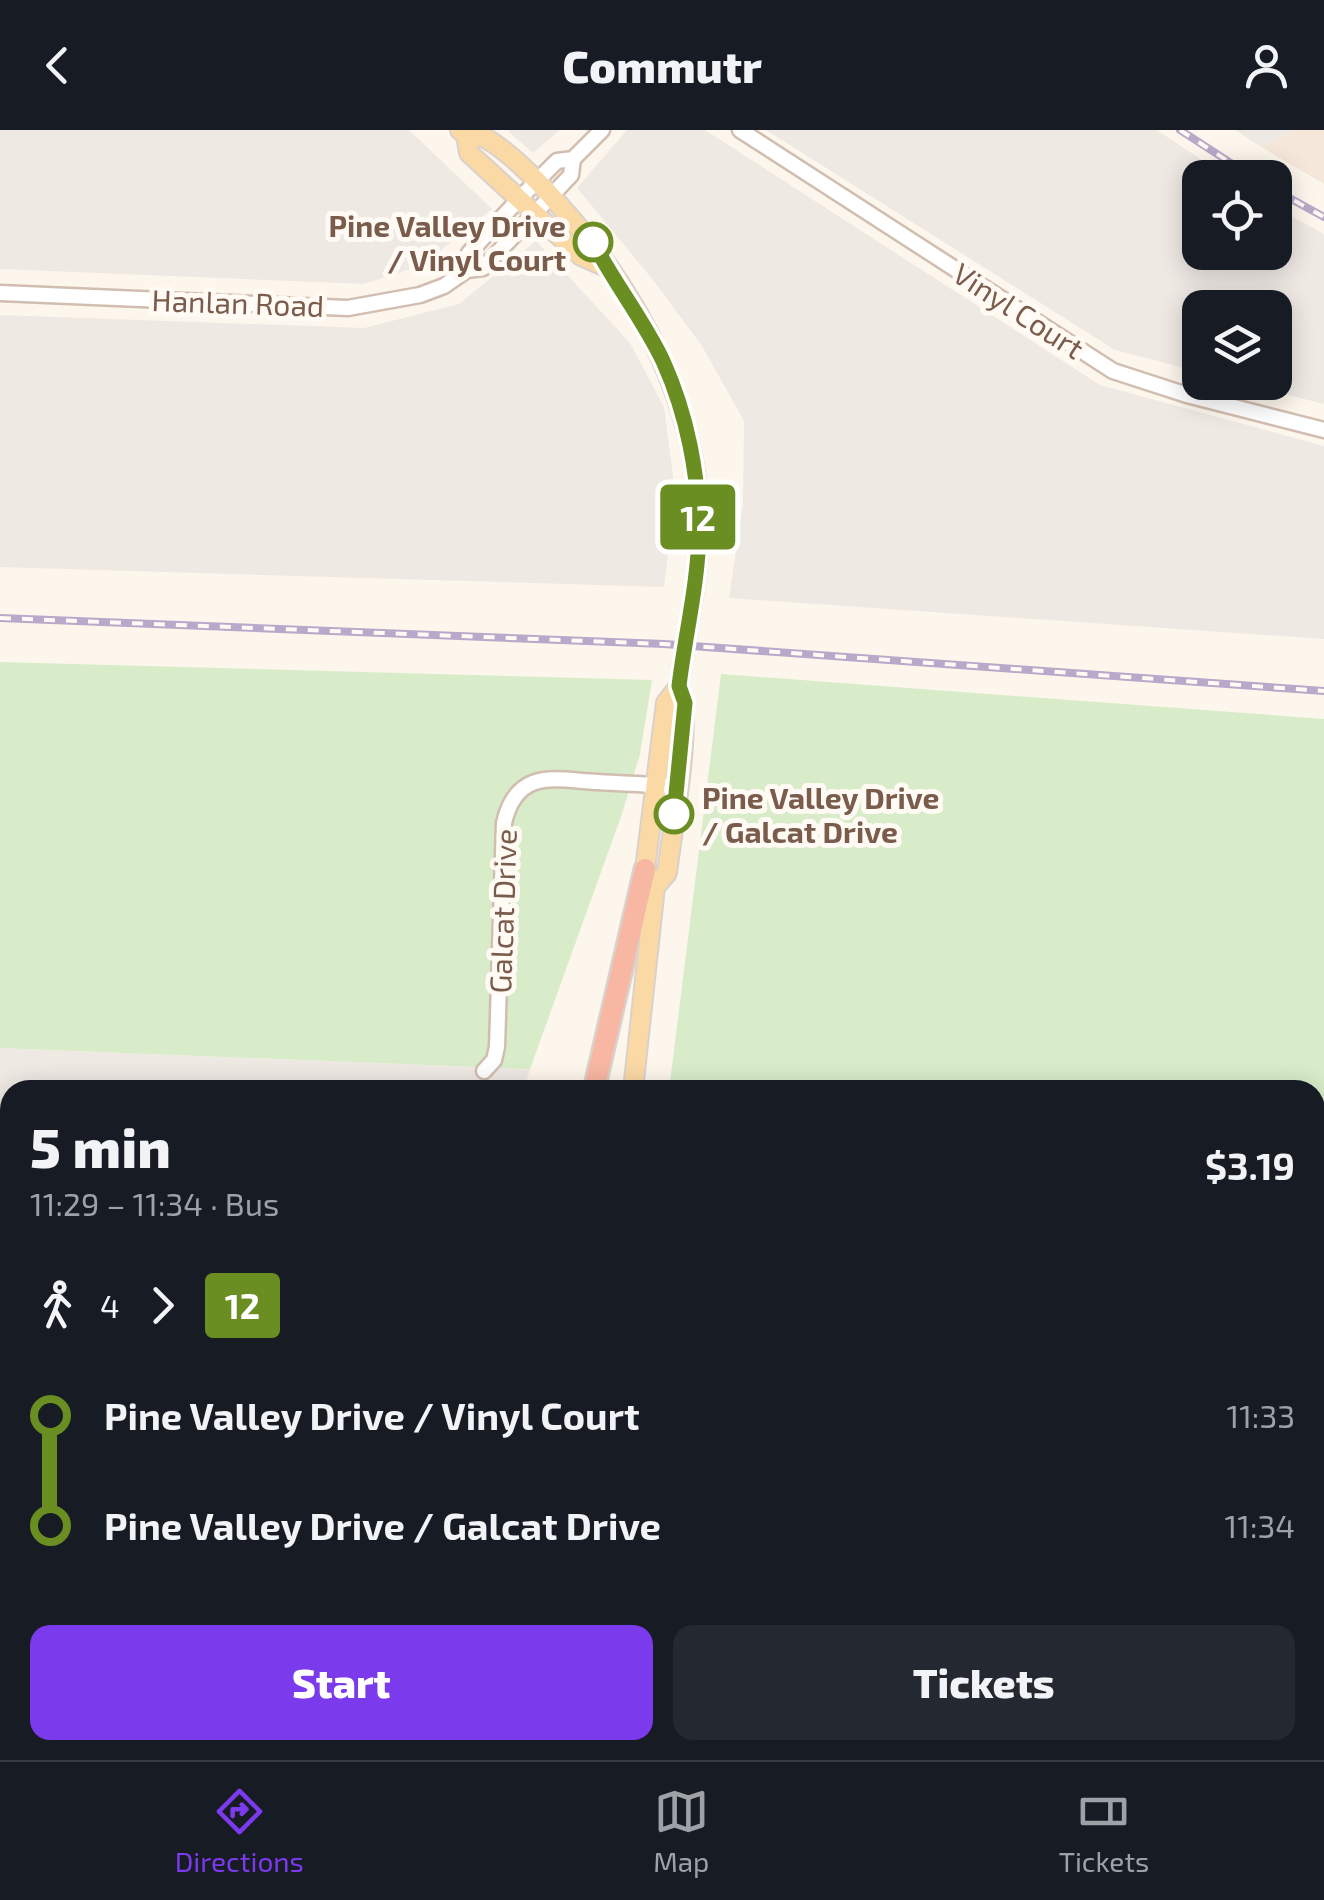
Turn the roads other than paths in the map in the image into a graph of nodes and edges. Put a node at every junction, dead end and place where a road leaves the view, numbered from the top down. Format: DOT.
graph roads {
  1 [pos="602,130"];
  2 [pos="740,130"];
  3 [pos="463,133"];
  4 [pos="544,188"];
  5 [pos="527,205"];
  6 [pos="606,266"];
  7 [pos="0,293"];
  8 [pos="1324,430"];
  9 [pos="679,686"];
  10 [pos="656,785"];
  11 [pos="677,787"];
  12 [pos="650,878"];
  13 [pos="484,1071"];
  14 [pos="597,1080"];
  15 [pos="634,1080"];
  1 -- 4 [label="street"];
  2 -- 8 [label="street, Vinyl Court"];
  3 -- 4 [label="main road"];
  3 -- 5 [label="main road"];
  4 -- 5 [label="street"];
  4 -- 6 [label="main road"];
  5 -- 6 [label="main road"];
  5 -- 7 [label="street, Hanlan Road"];
  6 -- 9 [label="main road"];
  9 -- 10 [label="main road"];
  9 -- 11 [label="main road"];
  10 -- 11 [label="street, Galcat Drive"];
  10 -- 12 [label="main road"];
  10 -- 13 [label="street, Galcat Drive"];
  11 -- 12 [label="main road"];
  12 -- 14 [label="highway"];
  12 -- 15 [label="main road"];
}
